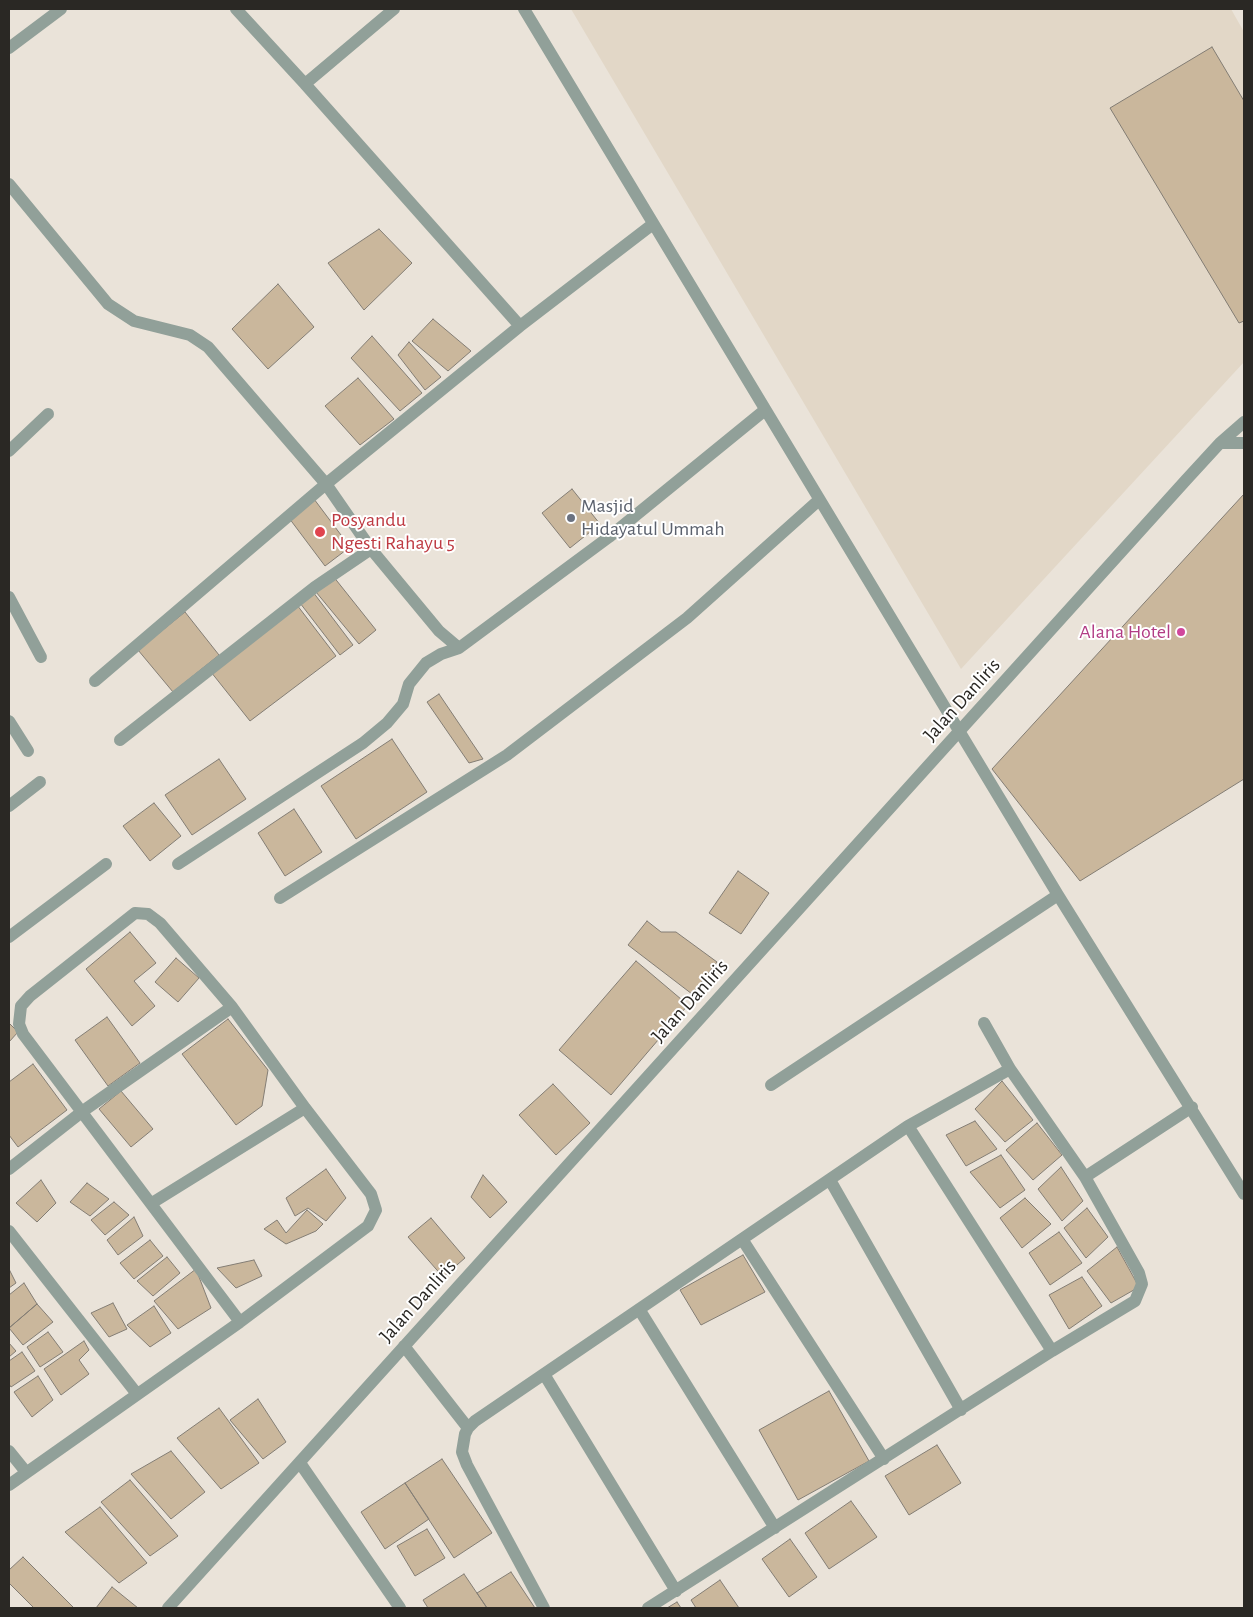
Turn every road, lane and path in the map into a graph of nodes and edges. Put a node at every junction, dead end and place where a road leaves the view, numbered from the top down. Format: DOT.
graph roads {
  1 [pos="61,9"];
  2 [pos="236,9"];
  3 [pos="394,9"];
  4 [pos="524,9"];
  5 [pos="9,48"];
  6 [pos="305,84"];
  7 [pos="9,184"];
  8 [pos="653,224"];
  9 [pos="520,326"];
  10 [pos="765,410"];
  11 [pos="48,414"];
  12 [pos="1244,422"];
  13 [pos="1220,443"];
  14 [pos="1244,443"];
  15 [pos="9,451"];
  16 [pos="326,484"];
  17 [pos="818,500"];
  18 [pos="371,549"];
  19 [pos="9,597"];
  20 [pos="459,648"];
  21 [pos="41,657"];
  22 [pos="95,681"];
  23 [pos="9,721"];
  24 [pos="959,732"];
  25 [pos="120,740"];
  26 [pos="28,751"];
  27 [pos="40,782"];
  28 [pos="9,806"];
  29 [pos="106,864"];
  30 [pos="178,864"];
  31 [pos="1058,895"];
  32 [pos="280,898"];
  33 [pos="9,937"];
  34 [pos="232,1007"];
  35 [pos="984,1023"];
  36 [pos="1010,1069"];
  37 [pos="771,1085"];
  38 [pos="1192,1107"];
  39 [pos="305,1108"];
  40 [pos="83,1111"];
  41 [pos="908,1126"];
  42 [pos="9,1169"];
  43 [pos="1085,1177"];
  44 [pos="830,1180"];
  45 [pos="1244,1194"];
  46 [pos="152,1203"];
  47 [pos="9,1231"];
  48 [pos="742,1239"];
  49 [pos="639,1309"];
  50 [pos="240,1322"];
  51 [pos="404,1346"];
  52 [pos="1052,1351"];
  53 [pos="544,1374"];
  54 [pos="137,1394"];
  55 [pos="961,1410"];
  56 [pos="468,1428"];
  57 [pos="9,1451"];
  58 [pos="884,1459"];
  59 [pos="300,1462"];
  60 [pos="26,1472"];
  61 [pos="9,1485"];
  62 [pos="775,1528"];
  63 [pos="676,1591"];
  64 [pos="168,1608"];
  65 [pos="400,1608"];
  66 [pos="544,1608"];
  67 [pos="648,1608"];
  1 -- 5 [label="street"];
  2 -- 6 [label="street"];
  3 -- 6 [label="street"];
  4 -- 8 [label="street"];
  6 -- 9 [label="street"];
  7 -- 16 [label="street"];
  8 -- 9 [label="street"];
  8 -- 10 [label="street"];
  9 -- 16 [label="street"];
  10 -- 17 [label="street"];
  10 -- 20 [label="street"];
  11 -- 15 [label="street"];
  12 -- 13 [label="street, Jalan Danliris"];
  13 -- 14 [label="street"];
  13 -- 24 [label="street, Jalan Danliris"];
  16 -- 18 [label="street"];
  16 -- 22 [label="street"];
  17 -- 24 [label="street"];
  17 -- 32 [label="street"];
  18 -- 20 [label="street"];
  18 -- 25 [label="street"];
  19 -- 21 [label="street"];
  20 -- 30 [label="street"];
  23 -- 26 [label="street"];
  24 -- 31 [label="street"];
  24 -- 51 [label="street, Jalan Danliris"];
  27 -- 28 [label="street"];
  29 -- 33 [label="street"];
  31 -- 37 [label="street"];
  31 -- 38 [label="street"];
  34 -- 39 [label="street"];
  34 -- 40 [label="street"];
  34 -- 40 [label="street"];
  35 -- 36 [label="street"];
  36 -- 41 [label="street"];
  36 -- 43 [label="street"];
  38 -- 43 [label="street"];
  38 -- 45 [label="street"];
  39 -- 46 [label="street"];
  39 -- 50 [label="street"];
  40 -- 42 [label="street"];
  40 -- 46 [label="street"];
  41 -- 44 [label="street"];
  41 -- 52 [label="street"];
  43 -- 52 [label="street"];
  44 -- 48 [label="street"];
  44 -- 55 [label="street"];
  46 -- 50 [label="street"];
  47 -- 54 [label="street"];
  48 -- 49 [label="street"];
  48 -- 58 [label="street"];
  49 -- 53 [label="street"];
  49 -- 62 [label="street"];
  50 -- 54 [label="street"];
  51 -- 56 [label="street"];
  51 -- 59 [label="street, Jalan Danliris"];
  52 -- 55 [label="street"];
  53 -- 56 [label="street"];
  53 -- 63 [label="street"];
  54 -- 60 [label="street"];
  55 -- 58 [label="street"];
  56 -- 66 [label="street"];
  57 -- 60 [label="street"];
  58 -- 62 [label="street"];
  59 -- 64 [label="street, Jalan Danliris"];
  59 -- 65 [label="street"];
  60 -- 61 [label="street"];
  62 -- 63 [label="street"];
  63 -- 67 [label="street"];
}
